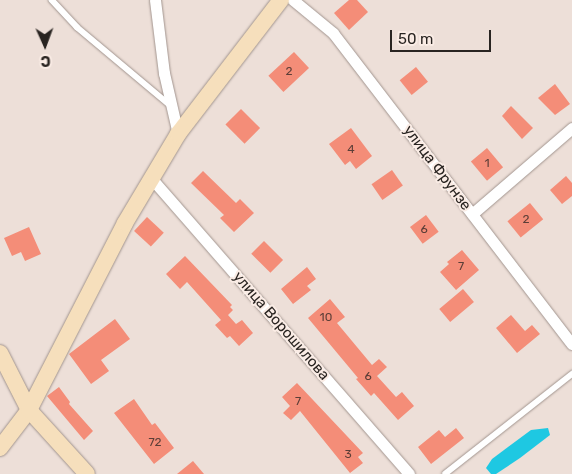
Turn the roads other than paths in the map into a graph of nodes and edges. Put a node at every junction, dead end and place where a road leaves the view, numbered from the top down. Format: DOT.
graph roads {
  1 [pos="52,0"];
  2 [pos="155,0"];
  3 [pos="281,0"];
  4 [pos="293,0"];
  5 [pos="172,107"];
  6 [pos="572,128"];
  7 [pos="178,134"];
  8 [pos="152,179"];
  9 [pos="472,214"];
  10 [pos="572,344"];
  11 [pos="0,353"];
  12 [pos="572,374"];
  13 [pos="29,410"];
  14 [pos="0,448"];
  15 [pos="87,474"];
  16 [pos="409,474"];
  17 [pos="445,474"];
  1 -- 5 [label="lane"];
  2 -- 5 [label="street"];
  3 -- 7 [label="street"];
  4 -- 9 [label="street, улица Фрунзе"];
  5 -- 7 [label="street"];
  6 -- 9 [label="street"];
  7 -- 8 [label="street"];
  8 -- 13 [label="street"];
  8 -- 16 [label="street, улица Ворошилова"];
  9 -- 10 [label="street, улица Фрунзе"];
  11 -- 13 [label="street"];
  12 -- 17 [label="lane"];
  13 -- 14 [label="street"];
  13 -- 15 [label="street"];
}
